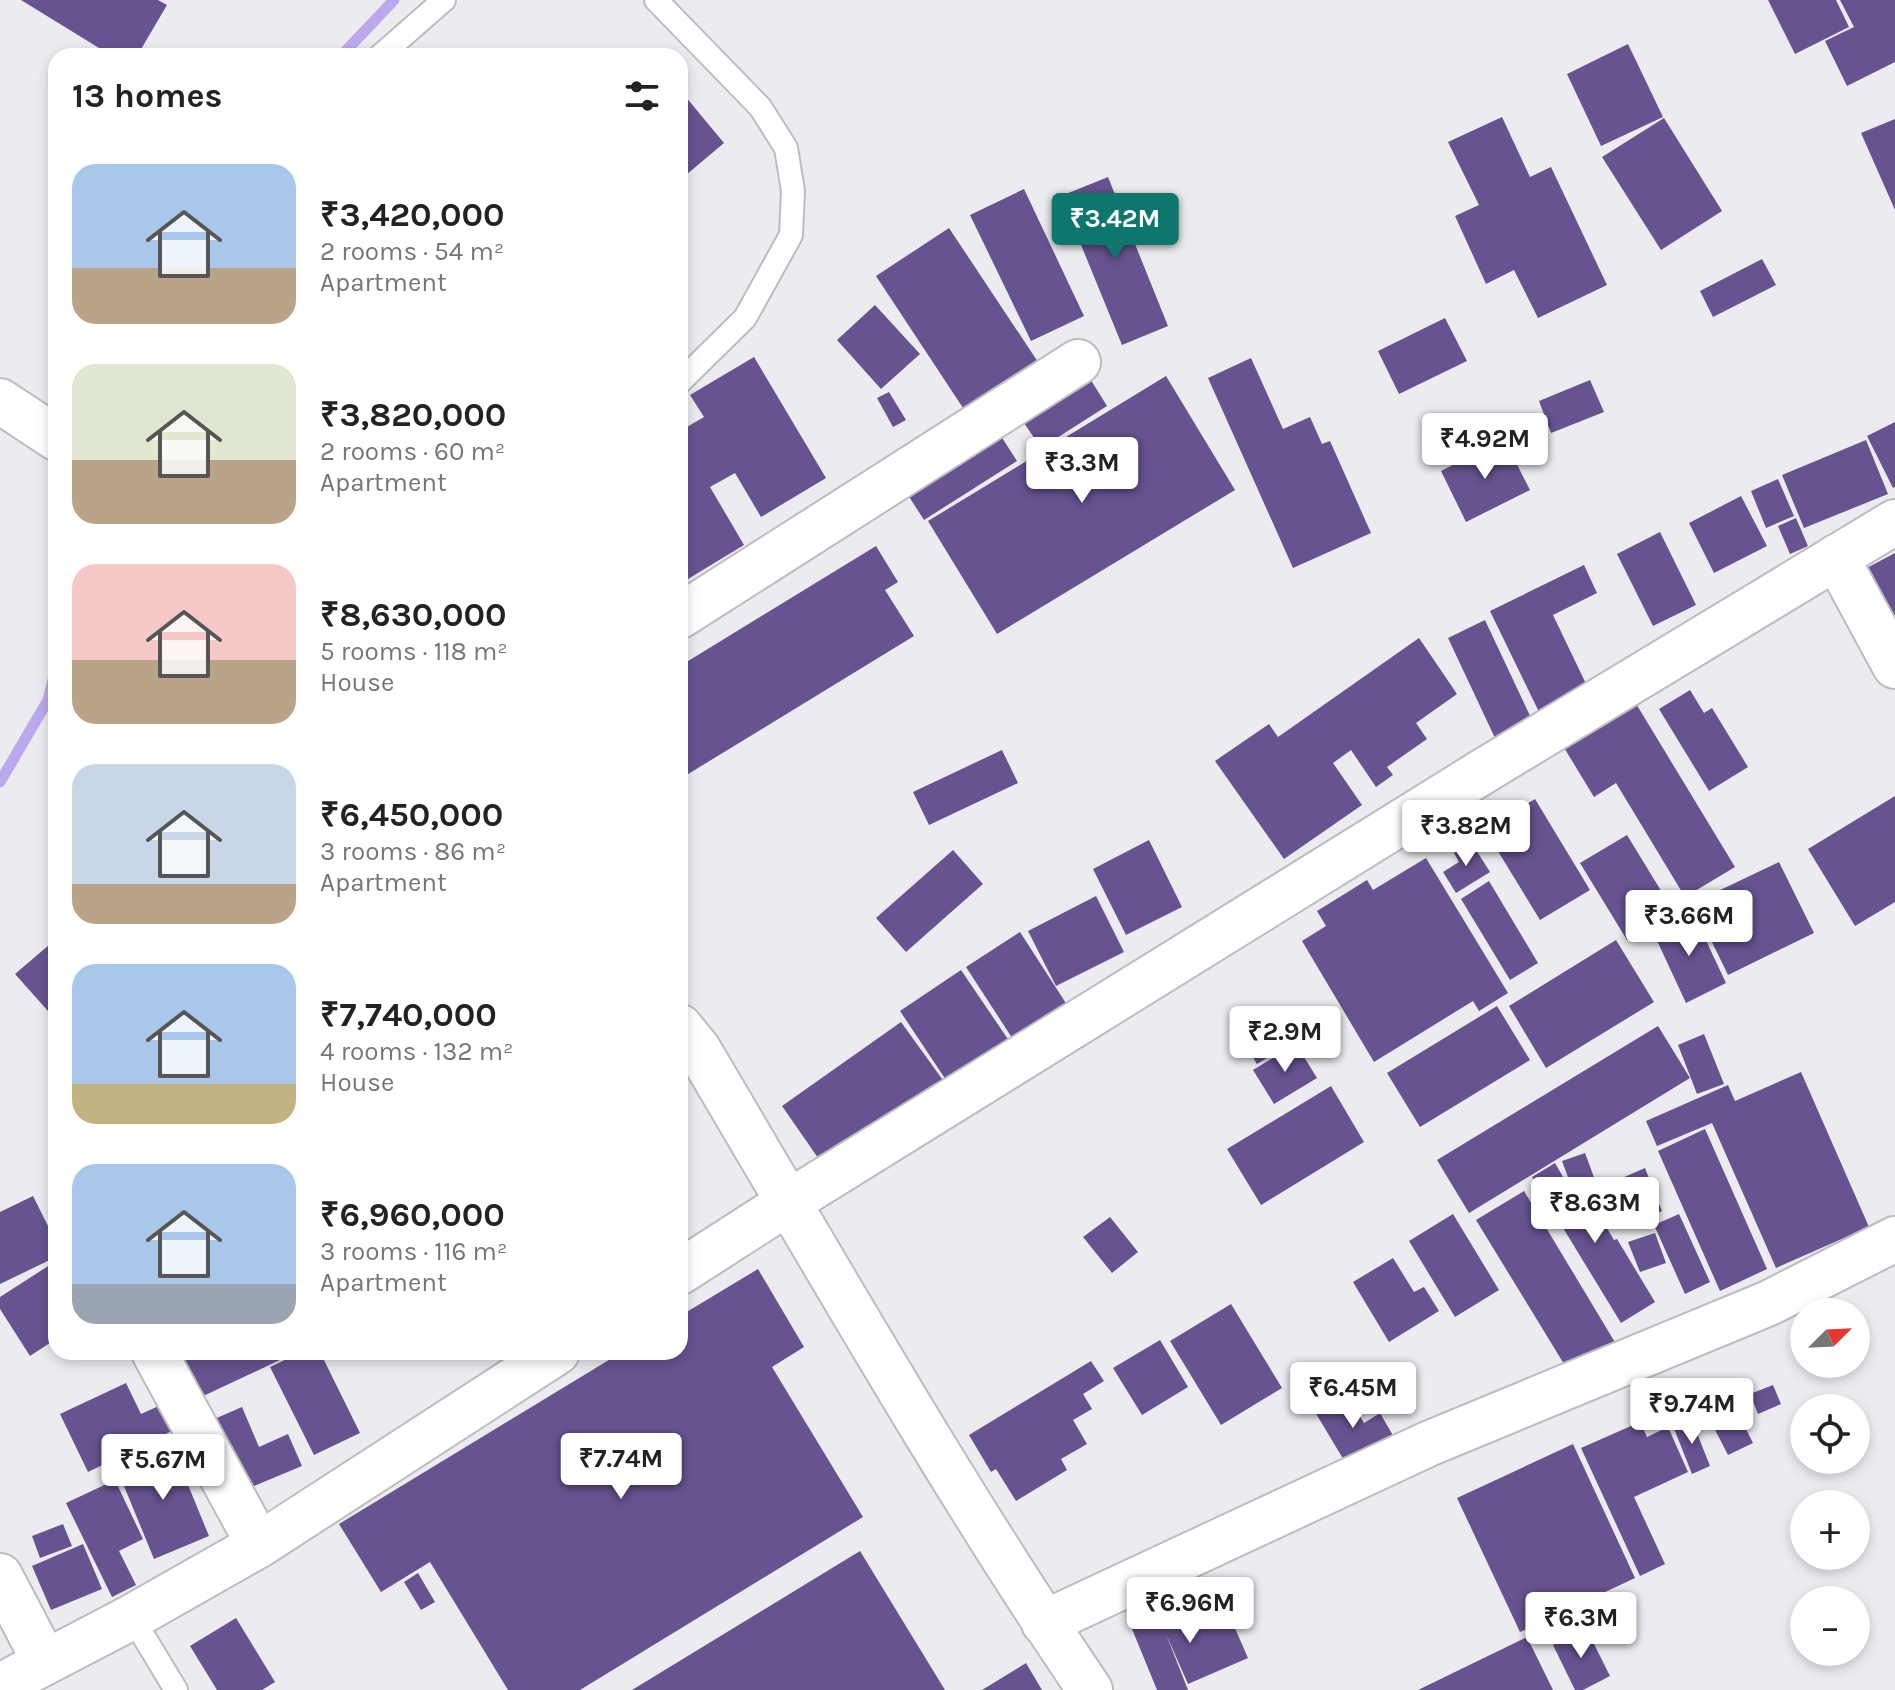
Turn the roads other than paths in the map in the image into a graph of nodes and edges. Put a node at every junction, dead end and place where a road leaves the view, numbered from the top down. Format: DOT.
graph roads {
  1 [pos="444,0"];
  2 [pos="656,0"];
  3 [pos="389,48"];
  4 [pos="1078,362"];
  5 [pos="688,374"];
  6 [pos="0,401"];
  7 [pos="48,433"];
  8 [pos="1895,522"];
  9 [pos="1836,557"];
  10 [pos="688,611"];
  11 [pos="1895,666"];
  12 [pos="688,1037"];
  13 [pos="789,1202"];
  14 [pos="1895,1239"];
  15 [pos="688,1267"];
  16 [pos="158,1360"];
  17 [pos="545,1360"];
  18 [pos="259,1545"];
  19 [pos="0,1576"];
  20 [pos="132,1617"];
  21 [pos="1044,1623"];
  22 [pos="45,1662"];
  23 [pos="0,1686"];
  24 [pos="176,1690"];
  25 [pos="1090,1690"];
  1 -- 3 [label="lane"];
  2 -- 5 [label="lane"];
  4 -- 10 [label="street"];
  6 -- 7 [label="street"];
  8 -- 9 [label="street"];
  9 -- 11 [label="street"];
  9 -- 13 [label="street"];
  12 -- 13 [label="street"];
  13 -- 15 [label="street"];
  13 -- 21 [label="street"];
  14 -- 21 [label="street"];
  16 -- 18 [label="street"];
  17 -- 18 [label="street"];
  18 -- 20 [label="street"];
  19 -- 22 [label="street"];
  20 -- 22 [label="street"];
  20 -- 24 [label="lane"];
  21 -- 25 [label="street"];
  22 -- 23 [label="street"];
}
